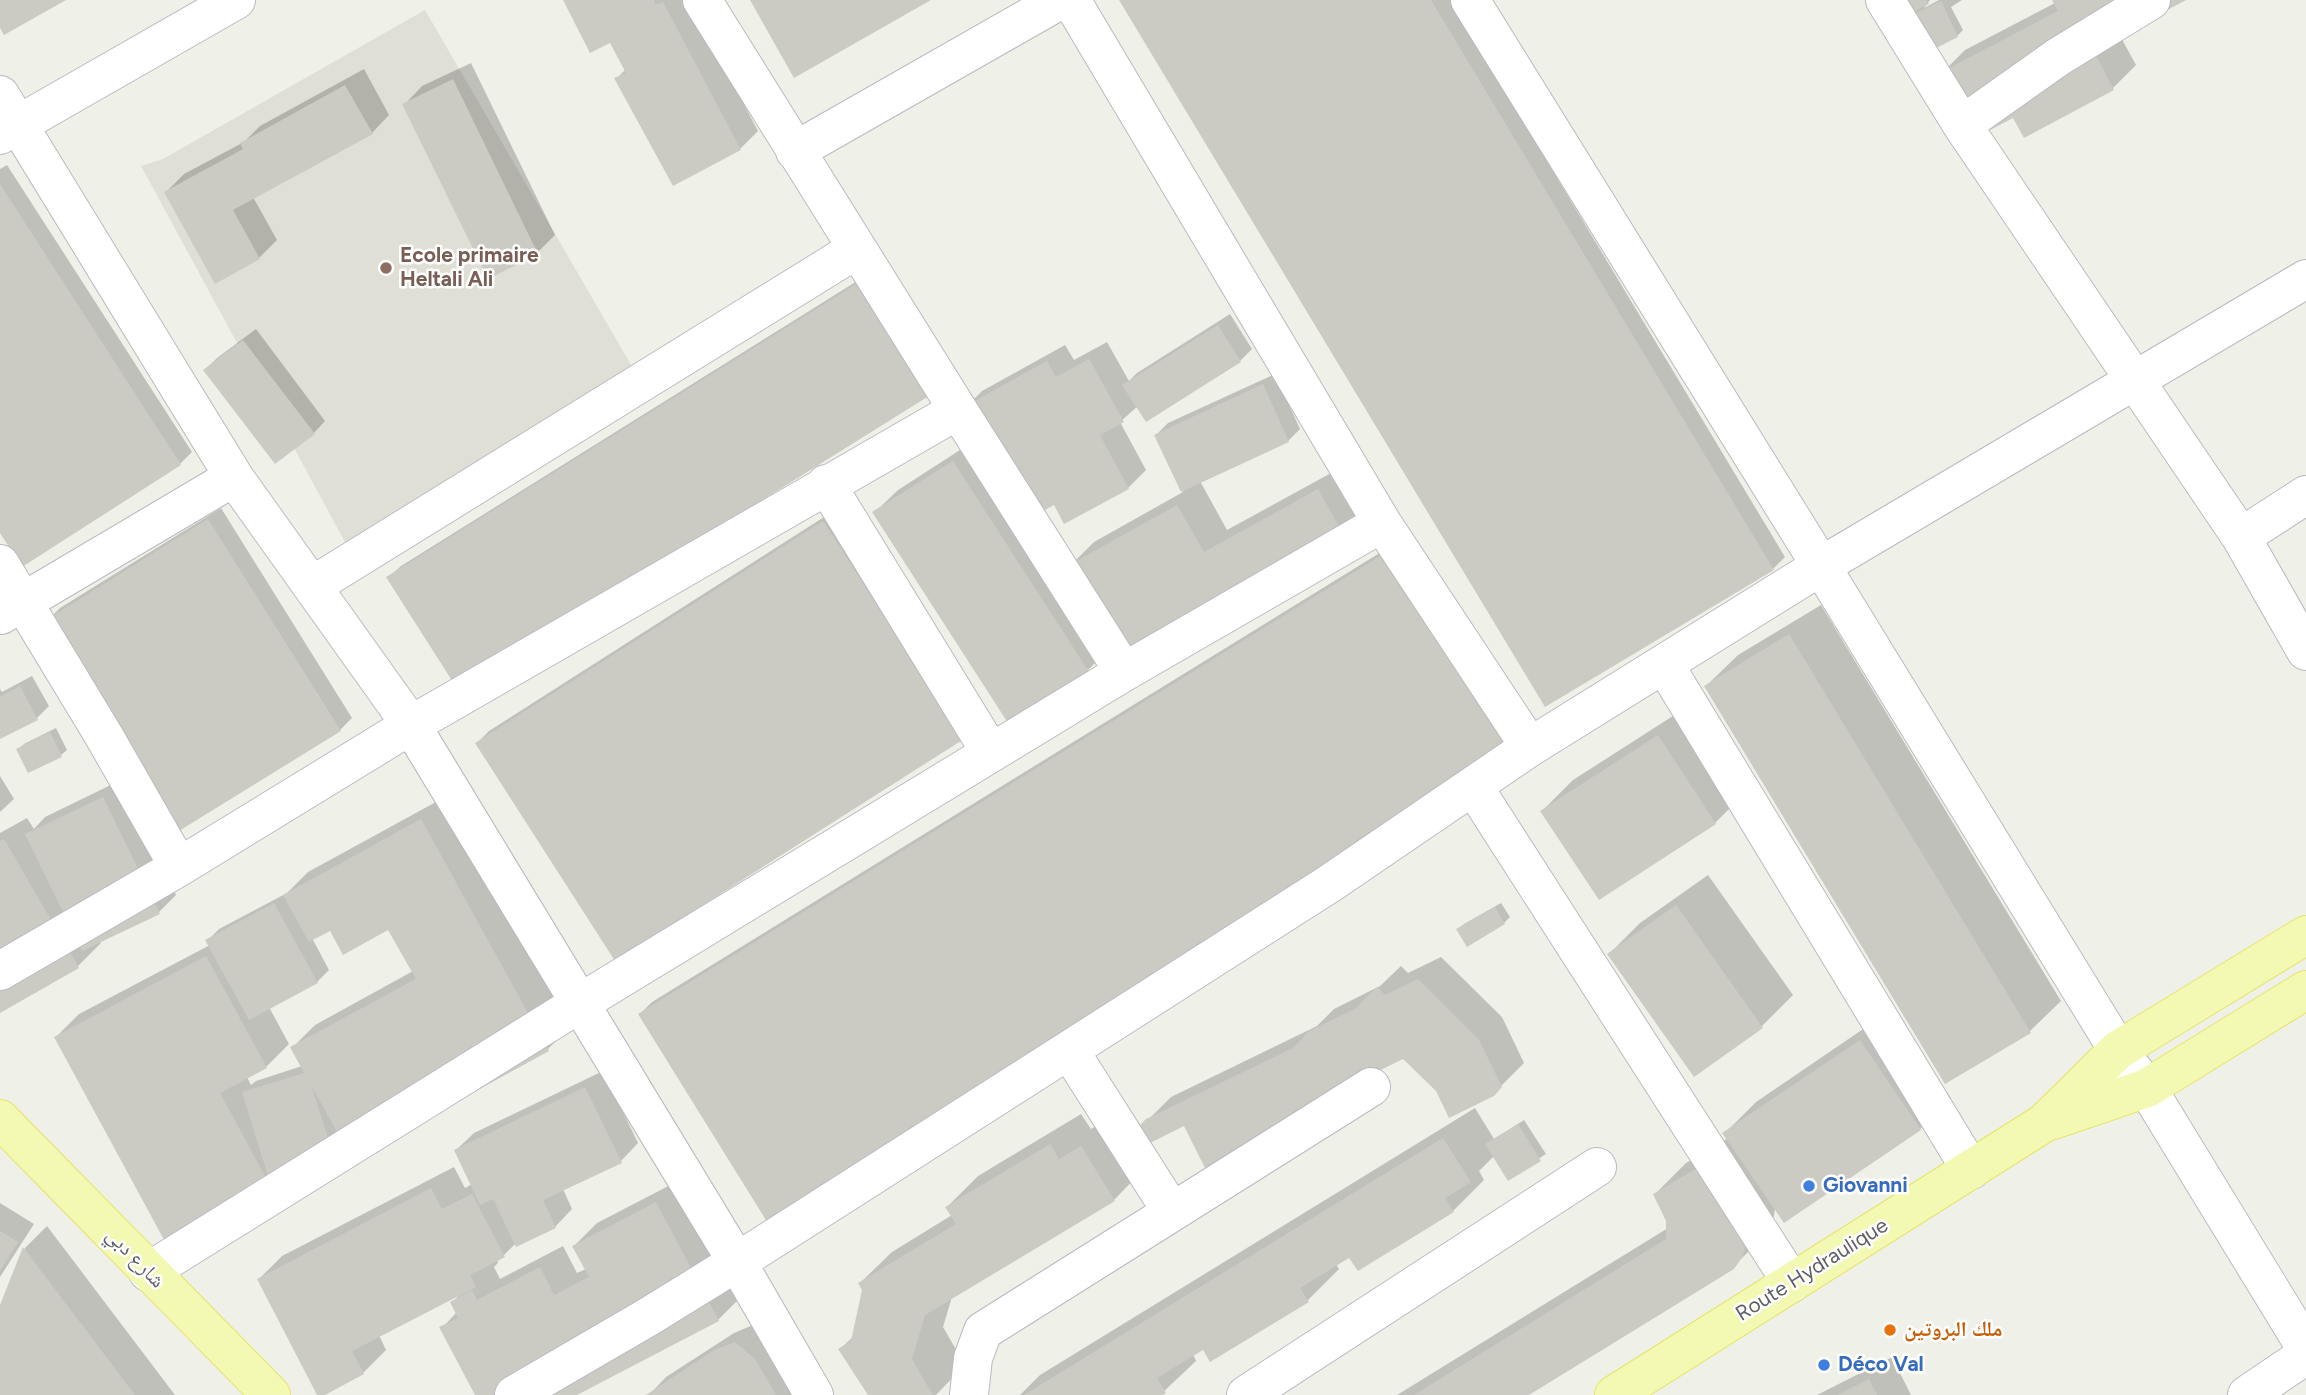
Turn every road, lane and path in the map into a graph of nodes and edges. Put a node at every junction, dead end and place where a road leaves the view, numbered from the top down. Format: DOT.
graph roads {
  1 [pos="236,0"];
  2 [pos="702,0"];
  3 [pos="1059,0"];
  4 [pos="1071,0"];
  5 [pos="1470,0"];
  6 [pos="1885,0"];
  7 [pos="2151,0"];
  8 [pos="6,118"];
  9 [pos="1962,124"];
  10 [pos="795,151"];
  11 [pos="857,249"];
  12 [pos="2306,279"];
  13 [pos="2136,382"];
  14 [pos="958,410"];
  15 [pos="234,477"];
  16 [pos="826,484"];
  17 [pos="2306,495"];
  18 [pos="1382,523"];
  19 [pos="2241,537"];
  20 [pos="0,564"];
  21 [pos="1821,566"];
  22 [pos="312,586"];
  23 [pos="11,609"];
  24 [pos="2306,651"];
  25 [pos="1664,664"];
  26 [pos="1124,671"];
  27 [pos="411,725"];
  28 [pos="1530,747"];
  29 [pos="991,753"];
  30 [pos="1473,786"];
  31 [pos="179,867"];
  32 [pos="2306,935"];
  33 [pos="0,971"];
  34 [pos="2306,990"];
  35 [pos="580,1003"];
  36 [pos="1069,1050"];
  37 [pos="2118,1050"];
  38 [pos="1371,1087"];
  39 [pos="2147,1088"];
  40 [pos="0,1119"];
  41 [pos="2044,1123"];
  42 [pos="1597,1167"];
  43 [pos="1971,1170"];
  44 [pos="1172,1212"];
  45 [pos="737,1262"];
  46 [pos="148,1272"];
  47 [pos="1792,1283"];
  48 [pos="2306,1348"];
  49 [pos="2306,1355"];
  50 [pos="271,1395"];
  51 [pos="514,1395"];
  52 [pos="814,1395"];
  53 [pos="969,1395"];
  54 [pos="1246,1395"];
  55 [pos="1614,1395"];
  56 [pos="2247,1395"];
  1 -- 8 [label="street"];
  2 -- 10 [label="street"];
  3 -- 10 [label="street"];
  4 -- 18 [label="street"];
  5 -- 21 [label="street"];
  6 -- 9 [label="street"];
  7 -- 9 [label="street"];
  8 -- 15 [label="street"];
  9 -- 13 [label="street"];
  10 -- 11 [label="street"];
  11 -- 14 [label="street"];
  11 -- 22 [label="street"];
  12 -- 13 [label="street"];
  13 -- 19 [label="street"];
  13 -- 21 [label="street"];
  14 -- 16 [label="street"];
  14 -- 26 [label="street"];
  15 -- 22 [label="street"];
  15 -- 23 [label="street"];
  16 -- 27 [label="street"];
  16 -- 29 [label="street"];
  17 -- 19 [label="street"];
  18 -- 26 [label="street"];
  18 -- 28 [label="street"];
  19 -- 24 [label="street"];
  20 -- 23 [label="street"];
  21 -- 25 [label="street"];
  21 -- 37 [label="street"];
  22 -- 27 [label="street"];
  23 -- 31 [label="street"];
  25 -- 28 [label="street"];
  25 -- 43 [label="street"];
  26 -- 29 [label="street"];
  27 -- 31 [label="street"];
  27 -- 35 [label="street"];
  28 -- 30 [label="street"];
  29 -- 35 [label="street"];
  30 -- 36 [label="street"];
  30 -- 47 [label="street"];
  31 -- 33 [label="street"];
  32 -- 37 [label="main road"];
  34 -- 39 [label="main road"];
  35 -- 45 [label="street"];
  35 -- 46 [label="street"];
  36 -- 44 [label="street"];
  36 -- 45 [label="street"];
  37 -- 39 [label="street"];
  37 -- 41 [label="main road"];
  38 -- 44 [label="street"];
  39 -- 41 [label="main road"];
  39 -- 48 [label="street"];
  40 -- 46 [label="main road, شارع دبي"];
  41 -- 43 [label="main road, Route Hydraulique"];
  42 -- 54 [label="street"];
  43 -- 47 [label="main road, Route Hydraulique"];
  44 -- 53 [label="street"];
  45 -- 51 [label="street"];
  45 -- 52 [label="street"];
  46 -- 50 [label="main road, شارع دبي"];
  47 -- 55 [label="main road, Route Hydraulique"];
  49 -- 56 [label="street"];
}
